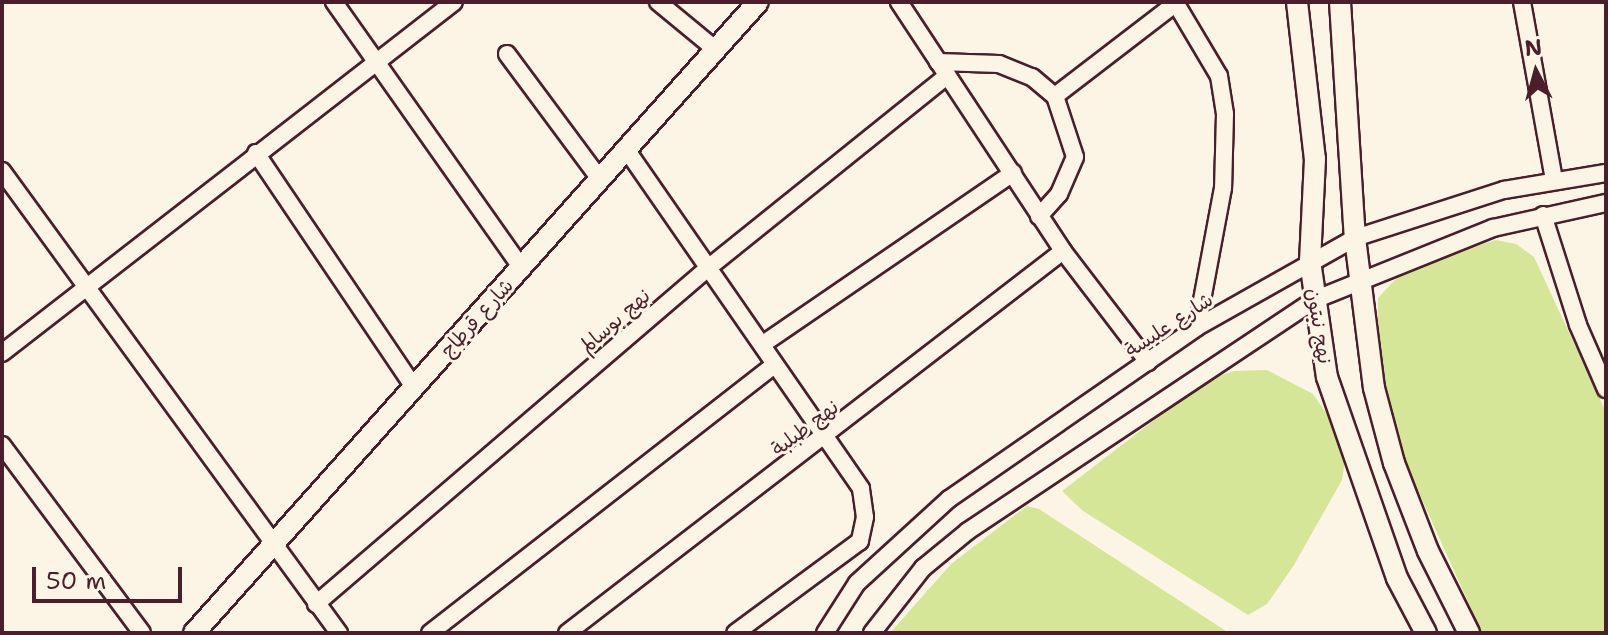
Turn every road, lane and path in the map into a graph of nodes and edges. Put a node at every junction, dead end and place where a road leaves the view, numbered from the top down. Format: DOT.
graph roads {
  1 [pos="334,2"];
  2 [pos="454,2"];
  3 [pos="658,2"];
  4 [pos="758,2"];
  5 [pos="899,2"];
  6 [pos="1176,2"];
  7 [pos="1297,2"];
  8 [pos="1522,2"];
  9 [pos="1344,7"];
  10 [pos="715,49"];
  11 [pos="507,54"];
  12 [pos="375,61"];
  13 [pos="942,69"];
  14 [pos="1055,96"];
  15 [pos="626,149"];
  16 [pos="256,153"];
  17 [pos="2,171"];
  18 [pos="1013,173"];
  19 [pos="1606,173"];
  20 [pos="600,179"];
  21 [pos="1554,180"];
  22 [pos="1606,203"];
  23 [pos="1543,215"];
  24 [pos="1039,216"];
  25 [pos="1355,238"];
  26 [pos="1063,251"];
  27 [pos="1310,261"];
  28 [pos="708,268"];
  29 [pos="522,269"];
  30 [pos="1359,280"];
  31 [pos="87,284"];
  32 [pos="1314,300"];
  33 [pos="1197,327"];
  34 [pos="763,344"];
  35 [pos="2,353"];
  36 [pos="1148,362"];
  37 [pos="774,365"];
  38 [pos="414,387"];
  39 [pos="1606,389"];
  40 [pos="828,436"];
  41 [pos="2,445"];
  42 [pos="271,545"];
  43 [pos="316,604"];
  44 [pos="142,633"];
  45 [pos="194,633"];
  46 [pos="339,633"];
  47 [pos="430,633"];
  48 [pos="567,633"];
  49 [pos="735,633"];
  50 [pos="825,633"];
  51 [pos="872,633"];
  52 [pos="1426,633"];
  53 [pos="1469,633"];
  1 -- 12 [label="street"];
  2 -- 12 [label="street"];
  3 -- 10 [label="street"];
  4 -- 10 [label="street, شارع قرطاج"];
  5 -- 13 [label="street"];
  6 -- 14 [label="street"];
  6 -- 33 [label="street"];
  7 -- 27 [label="street, نهج نبتون"];
  8 -- 21 [label="street"];
  9 -- 25 [label="street"];
  10 -- 15 [label="street, شارع قرطاج"];
  11 -- 20 [label="street"];
  12 -- 16 [label="street"];
  12 -- 29 [label="street"];
  13 -- 14 [label="street"];
  13 -- 18 [label="street"];
  13 -- 28 [label="street, نهج بوسالم"];
  14 -- 24 [label="street"];
  15 -- 20 [label="street, شارع قرطاج"];
  15 -- 28 [label="street"];
  16 -- 31 [label="street"];
  16 -- 38 [label="street"];
  17 -- 31 [label="street"];
  18 -- 24 [label="street"];
  18 -- 34 [label="street"];
  19 -- 21 [label="street, شارع عليسة"];
  20 -- 29 [label="street, شارع قرطاج"];
  21 -- 25 [label="street, شارع عليسة"];
  22 -- 23 [label="street"];
  23 -- 30 [label="street"];
  23 -- 39 [label="street"];
  24 -- 26 [label="street"];
  25 -- 27 [label="street, شارع عليسة"];
  25 -- 30 [label="street"];
  26 -- 36 [label="street"];
  26 -- 40 [label="street, نهج طبلبة"];
  27 -- 32 [label="street, نهج نبتون"];
  27 -- 33 [label="street, شارع عليسة"];
  28 -- 34 [label="street"];
  28 -- 43 [label="street, نهج بوسالم"];
  29 -- 38 [label="street, شارع قرطاج"];
  30 -- 32 [label="street"];
  30 -- 53 [label="street"];
  31 -- 35 [label="street"];
  31 -- 42 [label="street"];
  32 -- 51 [label="street"];
  32 -- 52 [label="street, نهج نبتون"];
  33 -- 36 [label="street, شارع عليسة"];
  34 -- 37 [label="street"];
  36 -- 50 [label="street, شارع عليسة"];
  37 -- 40 [label="street"];
  37 -- 47 [label="street"];
  38 -- 42 [label="street, شارع قرطاج"];
  40 -- 48 [label="street, نهج طبلبة"];
  40 -- 49 [label="street"];
  41 -- 44 [label="street"];
  42 -- 43 [label="street"];
  42 -- 45 [label="street, شارع قرطاج"];
  43 -- 46 [label="street"];
}
